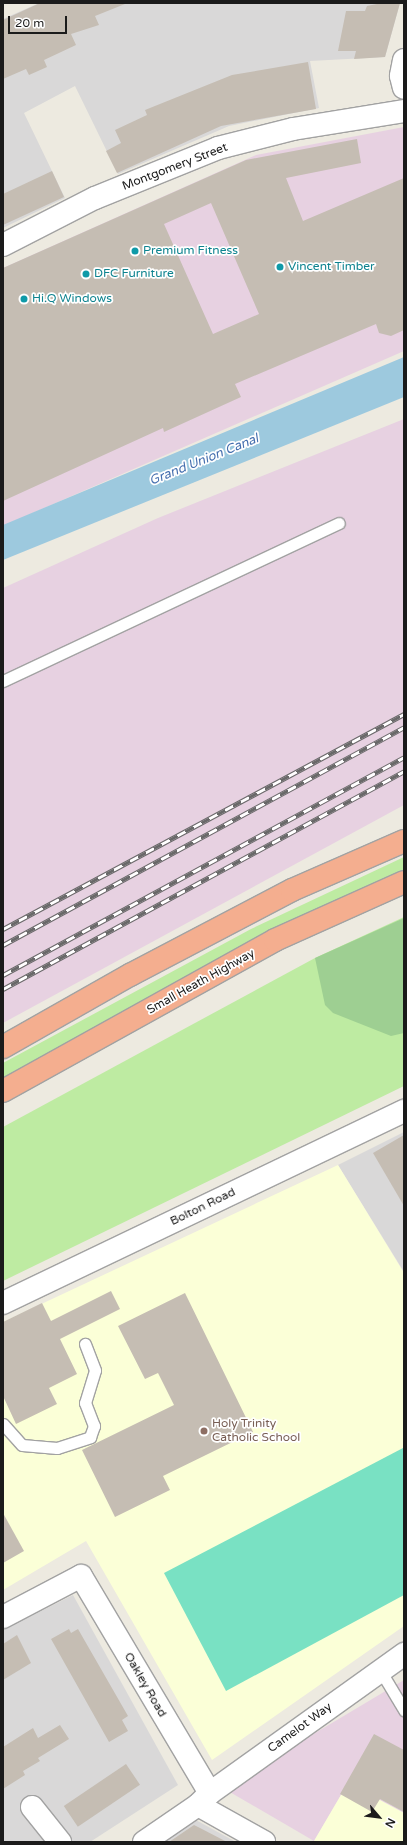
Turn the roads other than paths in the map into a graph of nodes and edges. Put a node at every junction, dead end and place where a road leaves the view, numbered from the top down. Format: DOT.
graph roads {
  1 [pos="404,60"];
  2 [pos="404,88"];
  3 [pos="404,111"];
  4 [pos="3,245"];
  5 [pos="339,523"];
  6 [pos="3,681"];
  7 [pos="404,841"];
  8 [pos="404,882"];
  9 [pos="3,1047"];
  10 [pos="3,1091"];
  11 [pos="404,1111"];
  12 [pos="3,1303"];
  13 [pos="85,1344"];
  14 [pos="3,1424"];
  15 [pos="3,1617"];
  16 [pos="404,1654"];
  17 [pos="380,1670"];
  18 [pos="404,1710"];
  19 [pos="204,1799"];
  20 [pos="32,1807"];
  21 [pos="60,1842"];
  22 [pos="144,1842"];
  23 [pos="264,1842"];
  1 -- 2 [label="street"];
  3 -- 4 [label="street, Montgomery Street"];
  5 -- 6 [label="lane"];
  7 -- 9 [label="highway"];
  8 -- 10 [label="highway, Small Heath Highway"];
  11 -- 12 [label="street, Bolton Road"];
  13 -- 14 [label="lane"];
  15 -- 19 [label="street, Oakley Road"];
  16 -- 17 [label="street, Camelot Way"];
  17 -- 18 [label="lane"];
  17 -- 19 [label="street, Camelot Way"];
  19 -- 22 [label="street, Camelot Way"];
  19 -- 23 [label="street"];
  20 -- 21 [label="street"];
}
